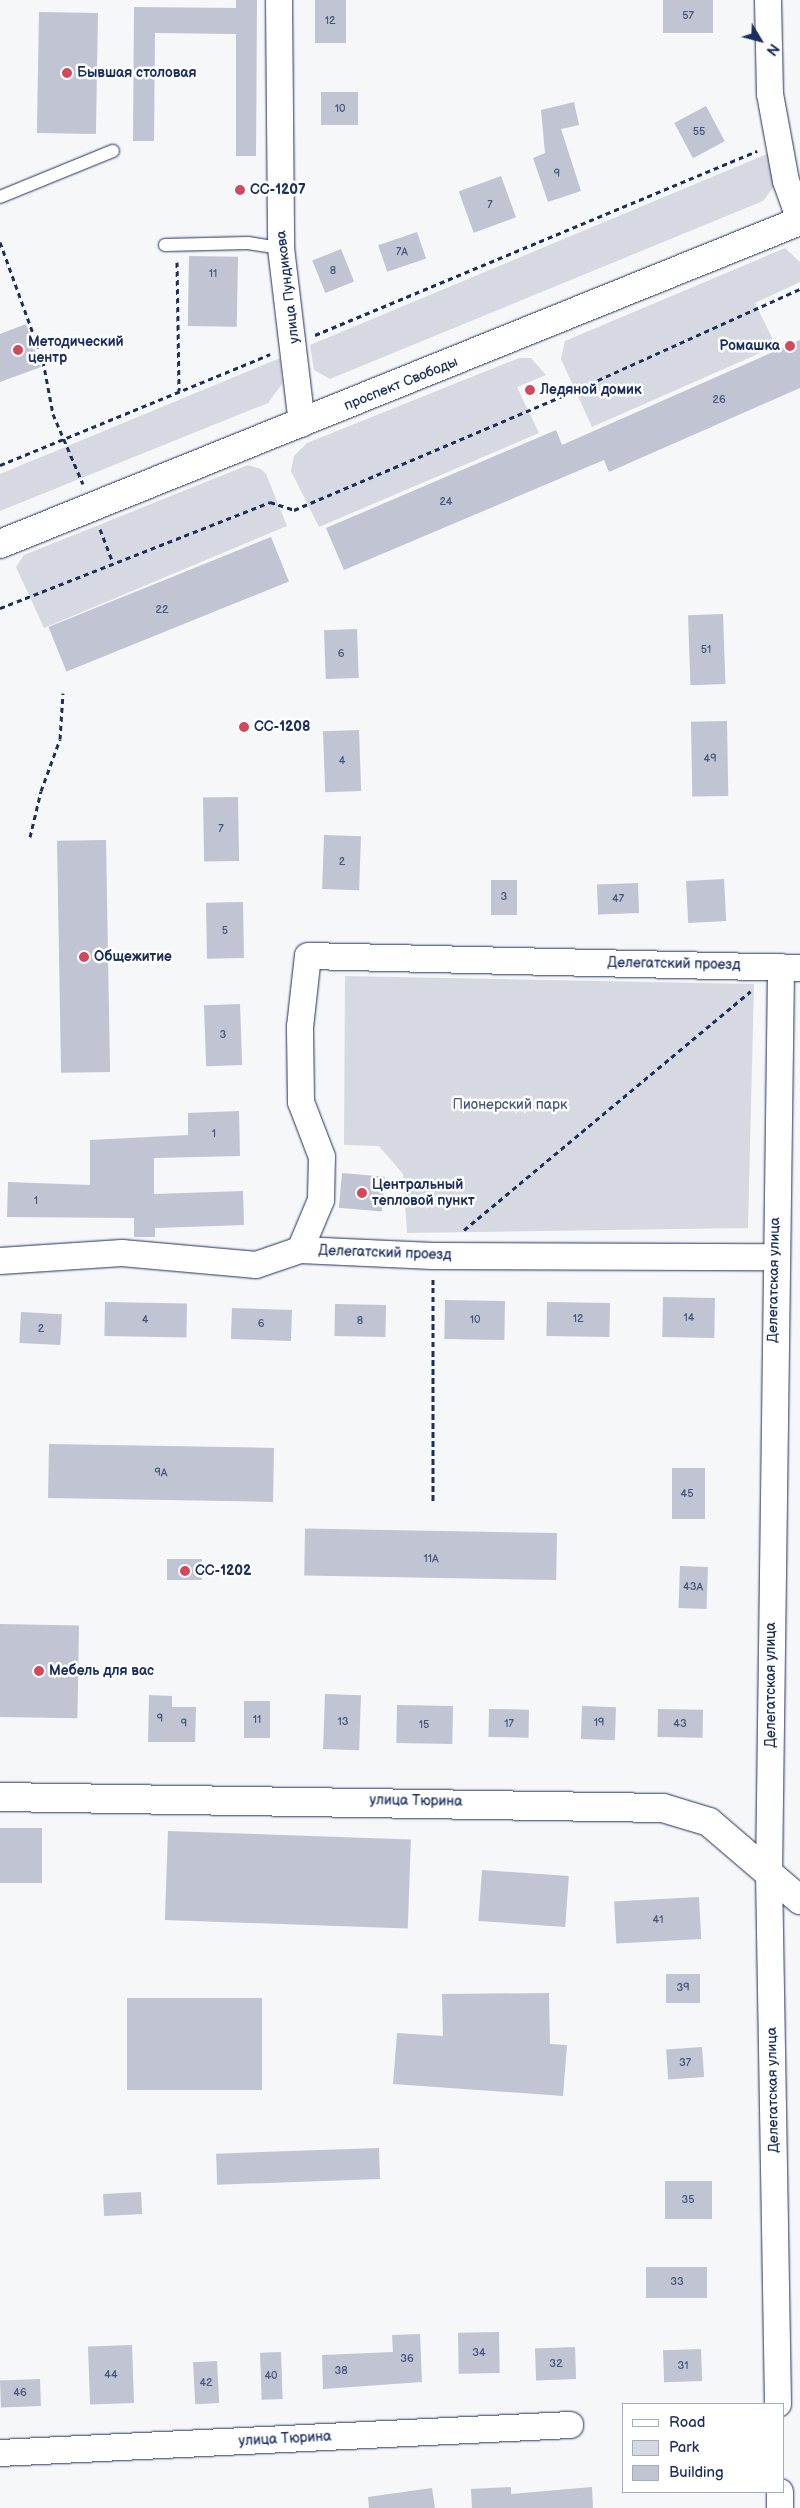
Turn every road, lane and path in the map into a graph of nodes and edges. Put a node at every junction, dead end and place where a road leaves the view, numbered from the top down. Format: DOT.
graph roads {
  1 [pos="279,0"];
  2 [pos="768,0"];
  3 [pos="777,142"];
  4 [pos="113,151"];
  5 [pos="0,197"];
  6 [pos="800,220"];
  7 [pos="0,242"];
  8 [pos="171,245"];
  9 [pos="281,248"];
  10 [pos="800,289"];
  11 [pos="295,344"];
  12 [pos="179,391"];
  13 [pos="302,424"];
  14 [pos="65,438"];
  15 [pos="0,465"];
  16 [pos="0,544"];
  17 [pos="0,608"];
  18 [pos="63,693"];
  19 [pos="30,837"];
  20 [pos="790,967"];
  21 [pos="300,1250"];
  22 [pos="433,1256"];
  23 [pos="774,1257"];
  24 [pos="0,1261"];
  25 [pos="433,1501"];
  26 [pos="0,1797"];
  27 [pos="769,1875"];
  28 [pos="800,1900"];
  29 [pos="778,2403"];
  30 [pos="570,2425"];
  31 [pos="0,2453"];
  32 [pos="780,2493"];
  33 [pos="780,2508"];
  1 -- 9 [label="street, улица Пундикова"];
  2 -- 3 [label="street"];
  3 -- 6 [label="street"];
  3 -- 11 [label="path"];
  4 -- 5 [label="lane"];
  6 -- 13 [label="street, проспект Свободы"];
  7 -- 14 [label="path"];
  8 -- 9 [label="lane"];
  8 -- 12 [label="path"];
  9 -- 11 [label="street, улица Пундикова"];
  10 -- 17 [label="path"];
  11 -- 12 [label="path"];
  11 -- 13 [label="street, улица Пундикова"];
  12 -- 14 [label="path"];
  13 -- 16 [label="street, проспект Свободы"];
  14 -- 15 [label="path"];
  18 -- 19 [label="path"];
  20 -- 21 [label="street, Делегатский проезд"];
  20 -- 22 [label="path"];
  20 -- 23 [label="street, Делегатская улица"];
  21 -- 22 [label="street, Делегатский проезд"];
  21 -- 24 [label="street, Делегатский проезд"];
  22 -- 23 [label="street, Делегатский проезд"];
  22 -- 25 [label="path"];
  23 -- 27 [label="street, Делегатская улица"];
  26 -- 27 [label="street, улица Тюрина"];
  27 -- 28 [label="street, улица Тюрина"];
  27 -- 29 [label="street, Делегатская улица"];
  30 -- 31 [label="street, улица Тюрина"];
  32 -- 33 [label="street"];
}
